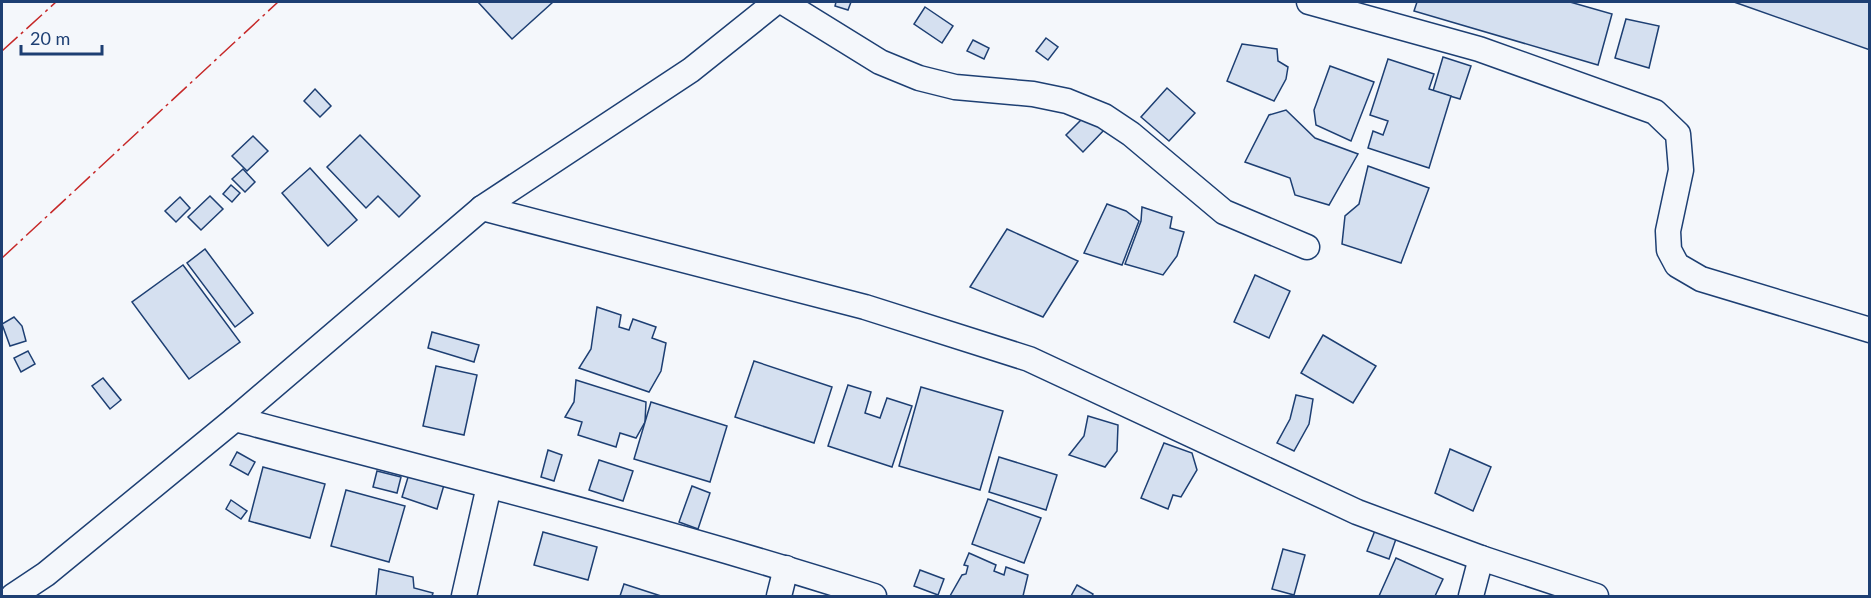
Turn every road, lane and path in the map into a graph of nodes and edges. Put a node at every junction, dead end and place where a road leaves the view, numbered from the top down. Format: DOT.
graph roads {
  1 [pos="776,2"];
  2 [pos="783,2"];
  3 [pos="1309,2"];
  4 [pos="482,208"];
  5 [pos="1307,247"];
  6 [pos="1869,330"];
  7 [pos="235,420"];
  8 [pos="489,486"];
  9 [pos="1481,558"];
  10 [pos="786,568"];
  11 [pos="13,597"];
  12 [pos="464,597"];
  13 [pos="778,597"];
  14 [pos="874,597"];
  15 [pos="1471,597"];
  16 [pos="1596,597"];
  1 -- 4 [label="street"];
  2 -- 5 [label="street"];
  3 -- 6 [label="street"];
  4 -- 7 [label="street"];
  4 -- 9 [label="street"];
  7 -- 8 [label="street"];
  7 -- 11 [label="street"];
  8 -- 10 [label="street"];
  8 -- 12 [label="street"];
  9 -- 15 [label="street"];
  9 -- 16 [label="street"];
  10 -- 13 [label="street"];
  10 -- 14 [label="street"];
}
